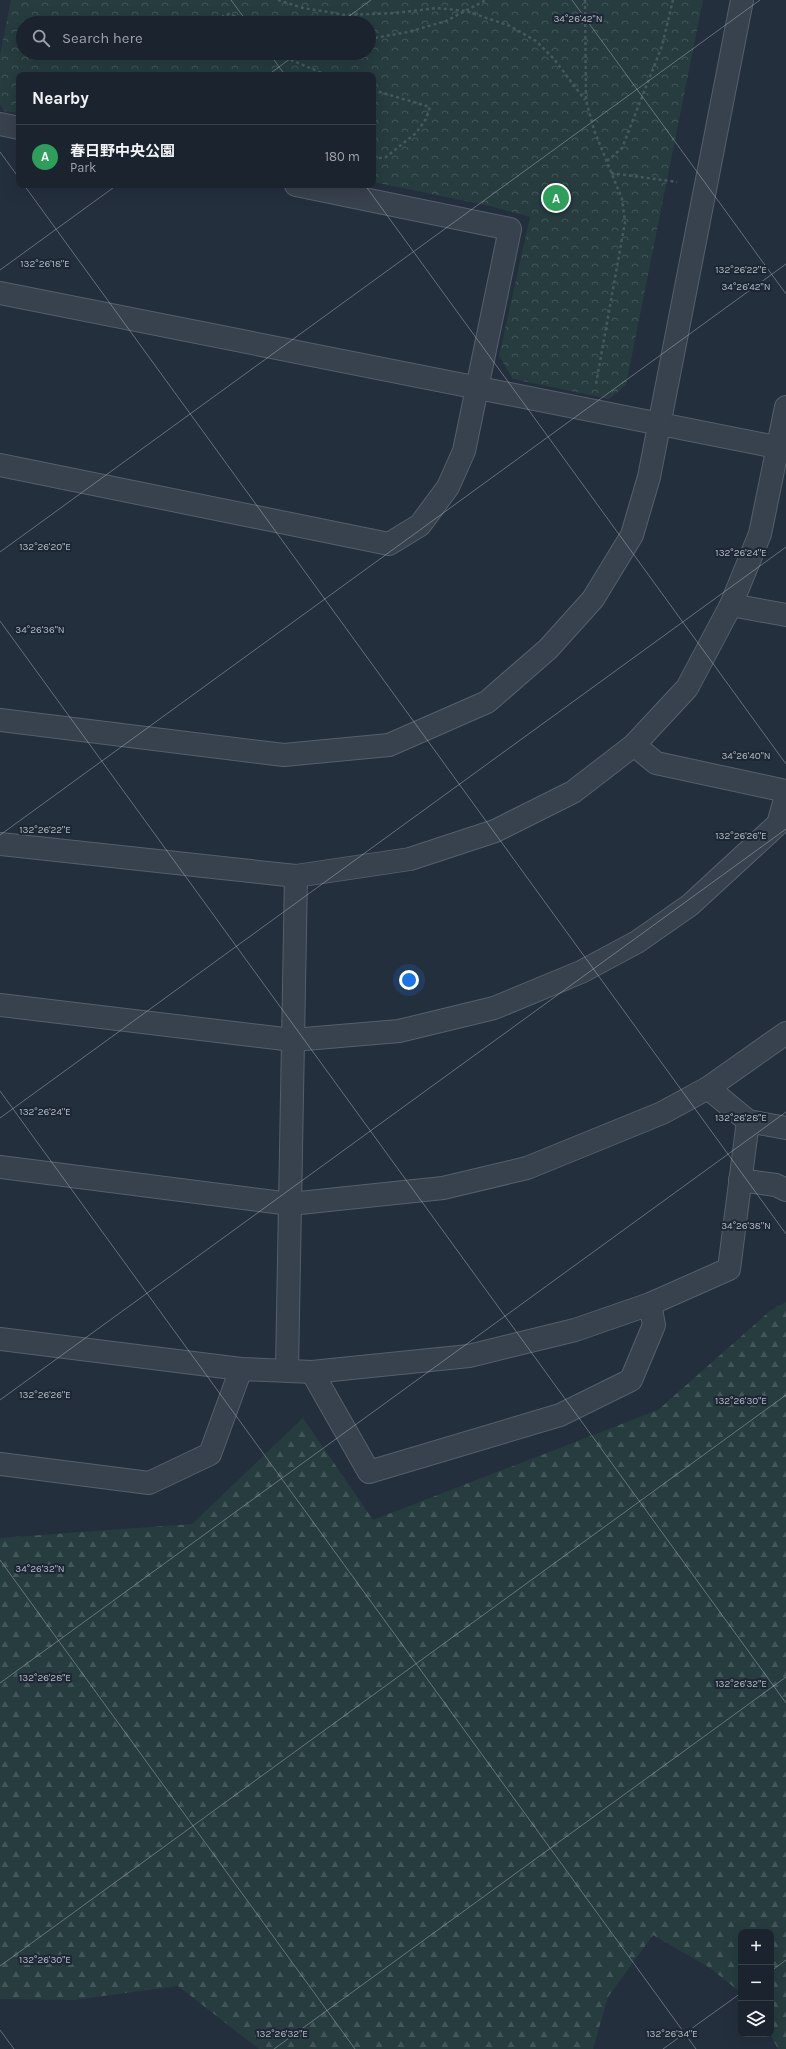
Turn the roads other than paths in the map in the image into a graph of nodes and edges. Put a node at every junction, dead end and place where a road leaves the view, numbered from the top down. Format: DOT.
graph roads {
  1 [pos="742,0"];
  2 [pos="0,124"];
  3 [pos="16,127"];
  4 [pos="311,188"];
  5 [pos="0,293"];
  6 [pos="476,388"];
  7 [pos="786,407"];
  8 [pos="659,423"];
  9 [pos="782,448"];
  10 [pos="0,465"];
  11 [pos="731,605"];
  12 [pos="786,615"];
  13 [pos="0,720"];
  14 [pos="634,745"];
  15 [pos="786,790"];
  16 [pos="786,796"];
  17 [pos="0,844"];
  18 [pos="296,876"];
  19 [pos="0,1005"];
  20 [pos="786,1034"];
  21 [pos="293,1040"];
  22 [pos="708,1088"];
  23 [pos="748,1121"];
  24 [pos="786,1128"];
  25 [pos="0,1167"];
  26 [pos="740,1180"];
  27 [pos="786,1190"];
  28 [pos="290,1204"];
  29 [pos="650,1304"];
  30 [pos="0,1339"];
  31 [pos="241,1369"];
  32 [pos="287,1370"];
  33 [pos="312,1372"];
  34 [pos="0,1464"];
  1 -- 8 [label="street"];
  2 -- 3 [label="street"];
  4 -- 6 [label="street"];
  5 -- 6 [label="street"];
  6 -- 8 [label="street"];
  6 -- 10 [label="street"];
  7 -- 9 [label="street"];
  8 -- 9 [label="street"];
  8 -- 13 [label="street"];
  9 -- 11 [label="street"];
  11 -- 12 [label="street"];
  11 -- 14 [label="street"];
  14 -- 15 [label="street"];
  14 -- 18 [label="street"];
  16 -- 21 [label="street"];
  17 -- 18 [label="street"];
  18 -- 21 [label="street"];
  19 -- 21 [label="street"];
  20 -- 22 [label="street"];
  21 -- 28 [label="street"];
  22 -- 23 [label="street"];
  22 -- 28 [label="street"];
  23 -- 24 [label="street"];
  23 -- 26 [label="street"];
  25 -- 28 [label="street"];
  26 -- 27 [label="street"];
  26 -- 29 [label="street"];
  28 -- 32 [label="street"];
  29 -- 33 [label="street"];
  29 -- 33 [label="street"];
  30 -- 31 [label="street"];
  31 -- 32 [label="street"];
  31 -- 34 [label="street"];
  32 -- 33 [label="street"];
}
